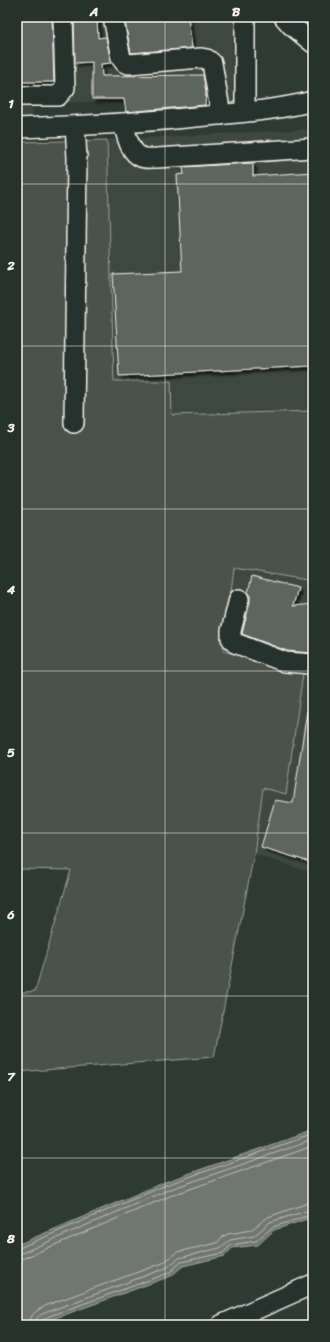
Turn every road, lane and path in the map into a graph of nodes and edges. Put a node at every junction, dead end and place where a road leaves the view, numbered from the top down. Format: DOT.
graph roads {
  1 [pos="63,17"];
  2 [pos="113,17"];
  3 [pos="245,17"];
  4 [pos="17,96"];
  5 [pos="313,101"];
  6 [pos="245,112"];
  7 [pos="221,115"];
  8 [pos="123,124"];
  9 [pos="75,126"];
  10 [pos="17,128"];
  11 [pos="313,148"];
  12 [pos="74,423"];
  13 [pos="239,599"];
  14 [pos="313,664"];
  15 [pos="313,1284"];
  16 [pos="221,1325"];
  1 -- 4 [label="street"];
  2 -- 7 [label="street"];
  3 -- 6 [label="street"];
  5 -- 6 [label="street"];
  6 -- 7 [label="street"];
  7 -- 8 [label="street"];
  8 -- 9 [label="street"];
  8 -- 11 [label="street"];
  9 -- 10 [label="street"];
  9 -- 12 [label="street"];
  13 -- 14 [label="street"];
  15 -- 16 [label="street"];
}
